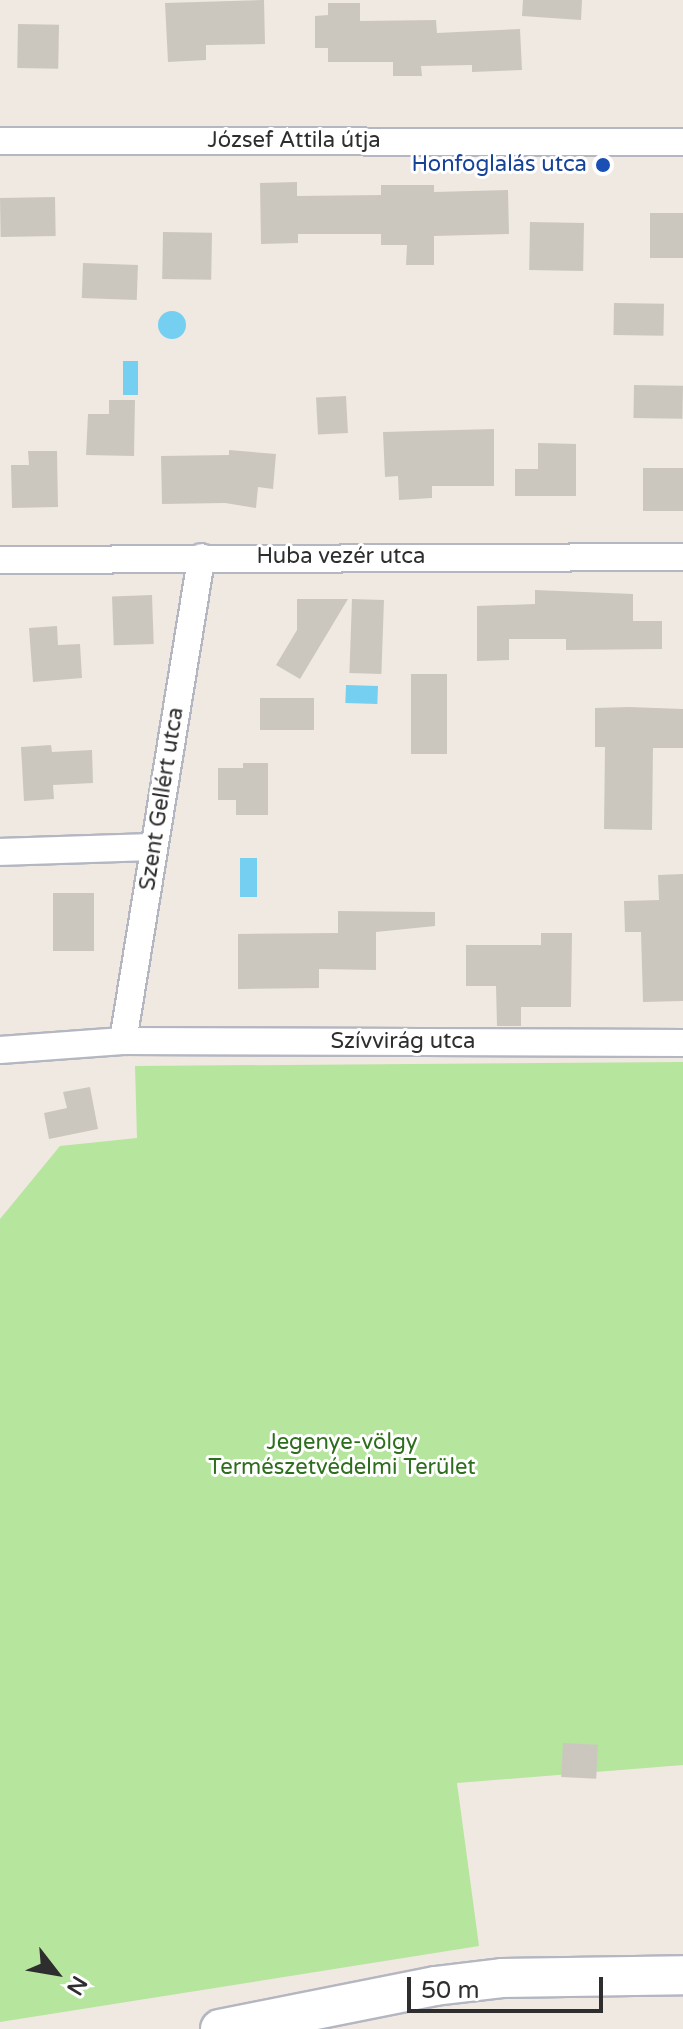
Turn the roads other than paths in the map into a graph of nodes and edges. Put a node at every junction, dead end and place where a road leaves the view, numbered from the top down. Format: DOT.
graph roads {
  1 [pos="0,141"];
  2 [pos="683,142"];
  3 [pos="201,557"];
  4 [pos="683,557"];
  5 [pos="0,560"];
  6 [pos="154,847"];
  7 [pos="0,852"];
  8 [pos="123,1041"];
  9 [pos="683,1043"];
  10 [pos="0,1050"];
  11 [pos="683,1975"];
  12 [pos="299,2021"];
  13 [pos="220,2029"];
  1 -- 2 [label="street, József Attila útja"];
  3 -- 4 [label="street, Huba vezér utca"];
  3 -- 5 [label="street, Huba vezér utca"];
  3 -- 6 [label="street, Szent Gellért utca"];
  6 -- 7 [label="street"];
  6 -- 8 [label="street, Szent Gellért utca"];
  8 -- 9 [label="street, Szívvirág utca"];
  8 -- 10 [label="street, Szívvirág utca"];
  11 -- 12 [label="main road"];
  12 -- 13 [label="main road"];
}
